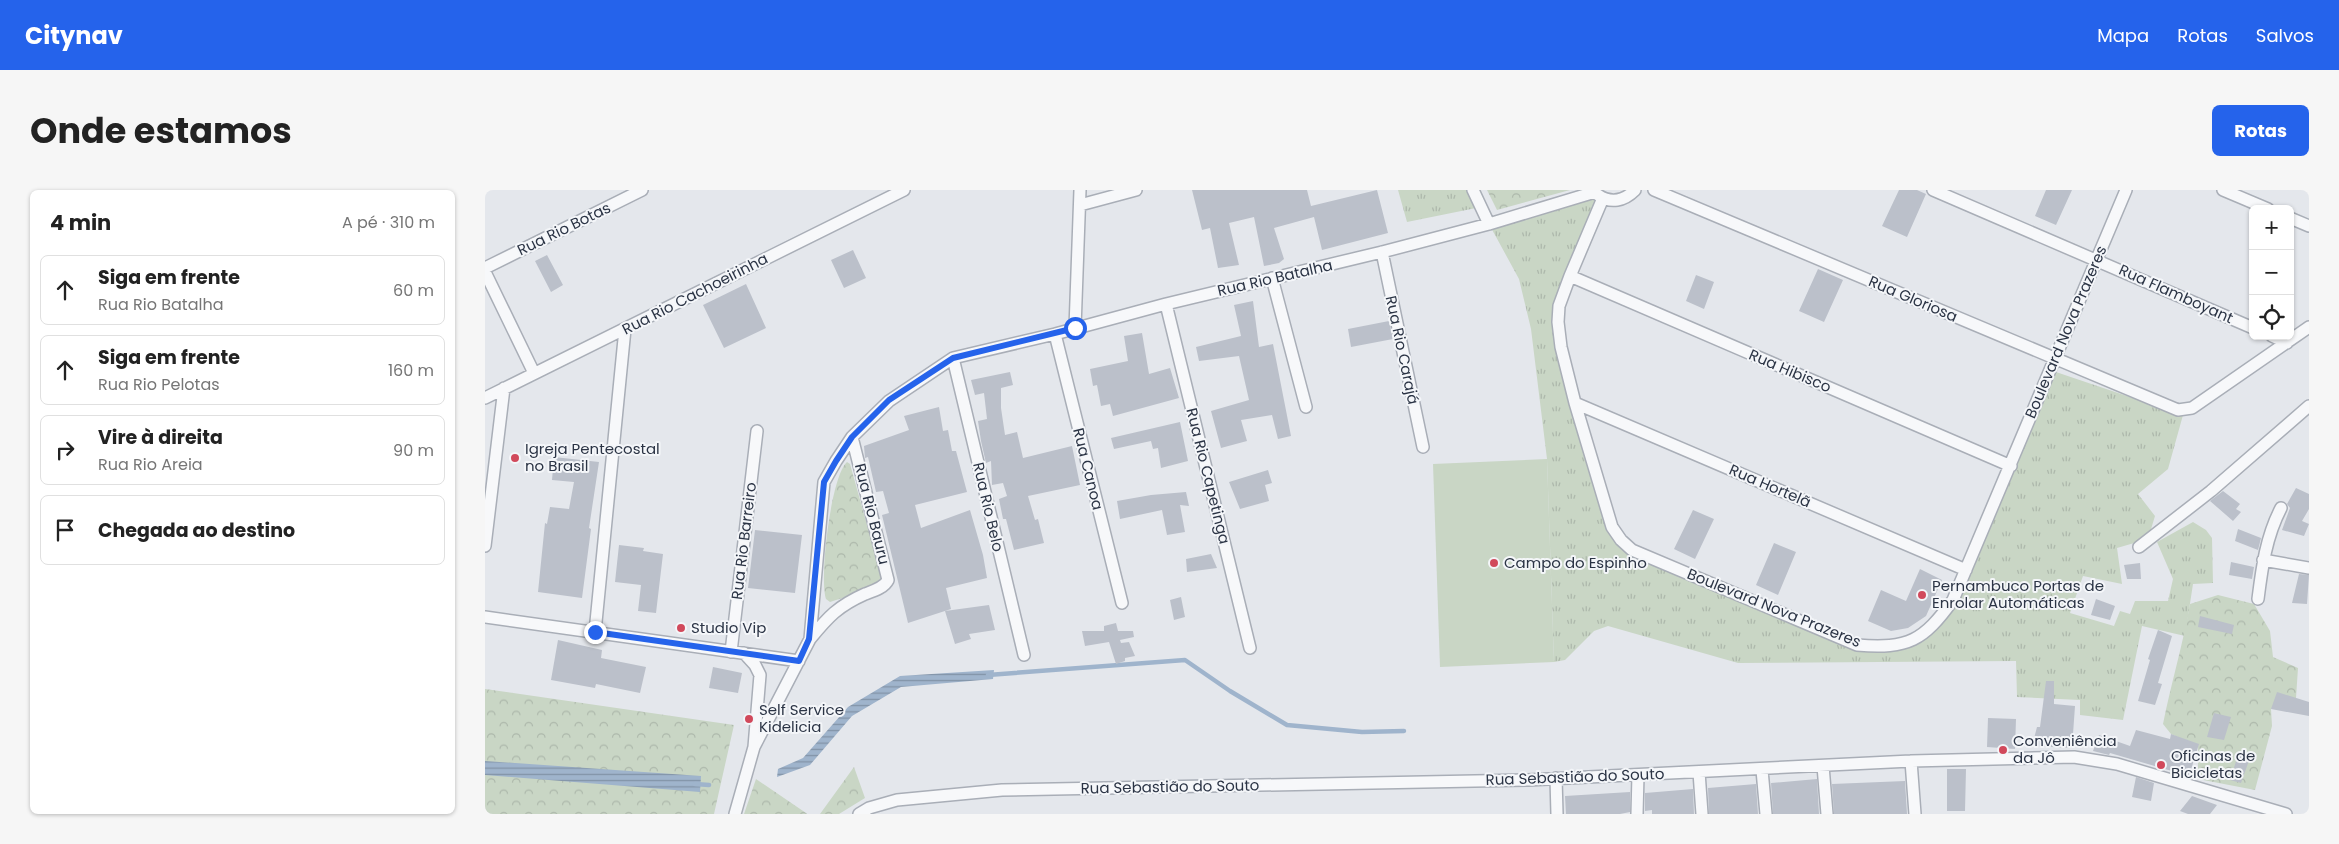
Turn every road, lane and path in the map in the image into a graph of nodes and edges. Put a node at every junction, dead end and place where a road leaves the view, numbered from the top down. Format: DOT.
graph roads {
  1 [pos="642,190"];
  2 [pos="904,190"];
  3 [pos="1080,190"];
  4 [pos="1136,190"];
  5 [pos="1473,190"];
  6 [pos="1635,190"];
  7 [pos="1654,190"];
  8 [pos="1933,190"];
  9 [pos="2126,190"];
  10 [pos="2223,190"];
  11 [pos="1597,193"];
  12 [pos="1080,205"];
  13 [pos="2259,205"];
  14 [pos="2294,220"];
  15 [pos="1489,224"];
  16 [pos="2309,226"];
  17 [pos="1382,252"];
  18 [pos="2097,259"];
  19 [pos="485,268"];
  20 [pos="485,272"];
  21 [pos="1570,276"];
  22 [pos="1272,278"];
  23 [pos="1166,304"];
  24 [pos="2249,326"];
  25 [pos="2309,327"];
  26 [pos="1075,328"];
  27 [pos="625,329"];
  28 [pos="1055,334"];
  29 [pos="2282,340"];
  30 [pos="2287,342"];
  31 [pos="953,358"];
  32 [pos="2055,358"];
  33 [pos="534,373"];
  34 [pos="504,388"];
  35 [pos="485,398"];
  36 [pos="1575,403"];
  37 [pos="2309,406"];
  38 [pos="1306,407"];
  39 [pos="757,431"];
  40 [pos="852,437"];
  41 [pos="1423,447"];
  42 [pos="2011,466"];
  43 [pos="2281,508"];
  44 [pos="485,546"];
  45 [pos="2139,547"];
  46 [pos="2263,560"];
  47 [pos="2309,568"];
  48 [pos="1966,570"];
  49 [pos="2258,599"];
  50 [pos="1121,603"];
  51 [pos="485,617"];
  52 [pos="595,632"];
  53 [pos="809,639"];
  54 [pos="1250,648"];
  55 [pos="731,652"];
  56 [pos="744,653"];
  57 [pos="1024,655"];
  58 [pos="799,661"];
  59 [pos="754,746"];
  60 [pos="1911,761"];
  61 [pos="1823,766"];
  62 [pos="1762,770"];
  63 [pos="1699,772"];
  64 [pos="1638,775"];
  65 [pos="1556,778"];
  66 [pos="735,814"];
  67 [pos="859,814"];
  68 [pos="1557,814"];
  69 [pos="1637,814"];
  70 [pos="1701,814"];
  71 [pos="1766,814"];
  72 [pos="1827,814"];
  73 [pos="1915,814"];
  74 [pos="2286,814"];
  1 -- 19 [label="street, Rua Rio Botas"];
  2 -- 27 [label="street, Rua Rio Cachoeirinha"];
  3 -- 12 [label="street"];
  4 -- 12 [label="street"];
  5 -- 15 [label="street"];
  6 -- 11 [label="street, Rua Rio Batalha"];
  7 -- 32 [label="street, Rua Gloriosa"];
  8 -- 18 [label="street, Rua Flamboyant"];
  9 -- 18 [label="street, Boulevard Nova Prazeres"];
  10 -- 13 [label="street"];
  11 -- 15 [label="street, Rua Rio Batalha"];
  11 -- 21 [label="street, Boulevard Nova Prazeres"];
  12 -- 26 [label="street"];
  14 -- 16 [label="street"];
  15 -- 17 [label="street, Rua Rio Batalha"];
  17 -- 22 [label="street, Rua Rio Batalha"];
  17 -- 41 [label="street, Rua Rio Carajá"];
  18 -- 24 [label="street, Rua Flamboyant"];
  18 -- 32 [label="street, Boulevard Nova Prazeres"];
  20 -- 33 [label="street"];
  21 -- 36 [label="street, Boulevard Nova Prazeres"];
  21 -- 42 [label="street, Rua Hibisco"];
  22 -- 23 [label="street, Rua Rio Batalha"];
  22 -- 38 [label="street"];
  23 -- 26 [label="street, Rua Rio Batalha"];
  23 -- 54 [label="street, Rua Rio Capetinga"];
  25 -- 30 [label="street"];
  26 -- 28 [label="street, Rua Rio Batalha"];
  27 -- 33 [label="street, Rua Rio Cachoeirinha"];
  27 -- 52 [label="street"];
  28 -- 31 [label="street, Rua Rio Batalha"];
  28 -- 50 [label="street, Rua Canoa"];
  29 -- 30 [label="street"];
  30 -- 32 [label="street, Rua Gloriosa"];
  31 -- 40 [label="street"];
  31 -- 57 [label="street, Rua Rio Belo"];
  32 -- 42 [label="street, Boulevard Nova Prazeres"];
  33 -- 34 [label="street, Rua Rio Cachoeirinha"];
  34 -- 35 [label="street, Rua Rio Cachoeirinha"];
  34 -- 44 [label="street"];
  36 -- 48 [label="street, Rua Hortelã"];
  36 -- 48 [label="street, Boulevard Nova Prazeres"];
  37 -- 45 [label="street"];
  39 -- 55 [label="street, Rua Rio Barreiro"];
  40 -- 53 [label="street"];
  40 -- 53 [label="street, Rua Rio Bauru"];
  42 -- 48 [label="street, Boulevard Nova Prazeres"];
  43 -- 46 [label="street"];
  46 -- 47 [label="street"];
  46 -- 49 [label="street"];
  51 -- 52 [label="street"];
  52 -- 55 [label="street"];
  53 -- 58 [label="street"];
  55 -- 56 [label="street"];
  56 -- 58 [label="street"];
  56 -- 59 [label="street"];
  58 -- 59 [label="street"];
  59 -- 66 [label="street"];
  60 -- 61 [label="street, Rua Sebastião do Souto"];
  60 -- 73 [label="street"];
  60 -- 74 [label="street, Rua Sebastião do Souto"];
  61 -- 62 [label="street, Rua Sebastião do Souto"];
  61 -- 72 [label="street"];
  62 -- 63 [label="street, Rua Sebastião do Souto"];
  62 -- 71 [label="street"];
  63 -- 64 [label="street, Rua Sebastião do Souto"];
  63 -- 70 [label="street"];
  64 -- 65 [label="street, Rua Sebastião do Souto"];
  64 -- 69 [label="street"];
  65 -- 67 [label="street, Rua Sebastião do Souto"];
  65 -- 68 [label="street"];
}
